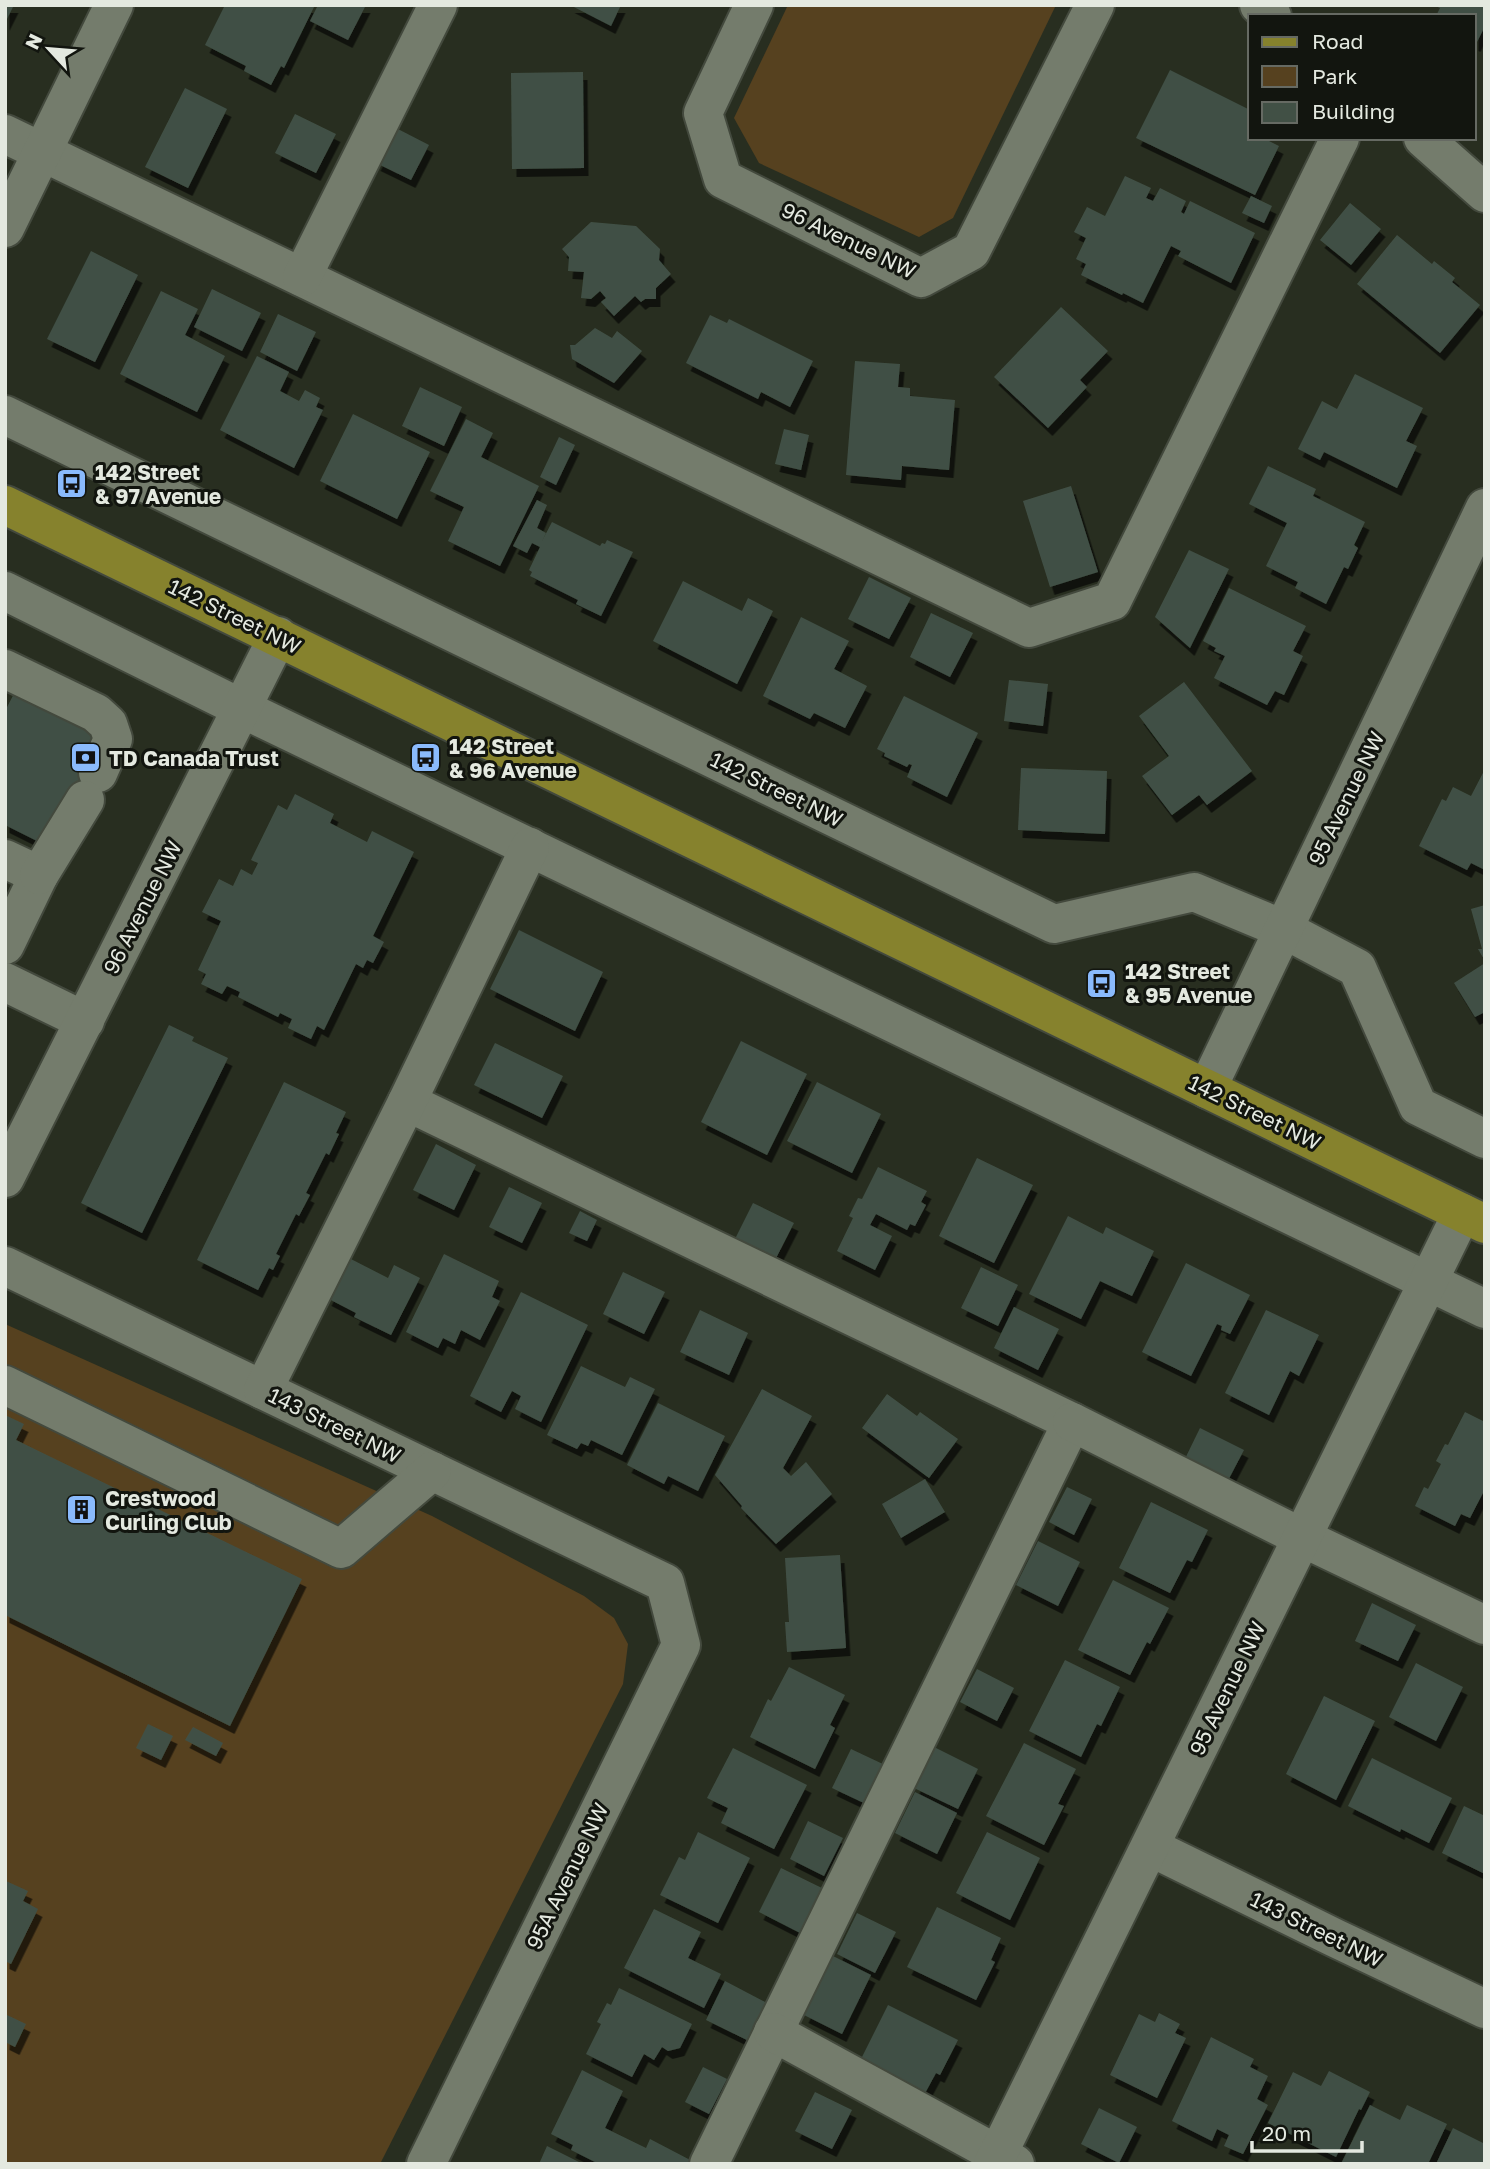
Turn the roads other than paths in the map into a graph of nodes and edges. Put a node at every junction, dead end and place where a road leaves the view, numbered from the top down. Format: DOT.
graph roads {
  1 [pos="114,5"];
  2 [pos="438,5"];
  3 [pos="754,5"];
  4 [pos="1095,5"];
  5 [pos="5,134"];
  6 [pos="1339,140"];
  7 [pos="1425,140"];
  8 [pos="43,152"];
  9 [pos="1485,193"];
  10 [pos="5,228"];
  11 [pos="302,277"];
  12 [pos="5,415"];
  13 [pos="5,505"];
  14 [pos="1485,508"];
  15 [pos="7,596"];
  16 [pos="278,636"];
  17 [pos="5,669"];
  18 [pos="243,709"];
  19 [pos="530,847"];
  20 [pos="5,859"];
  21 [pos="39,875"];
  22 [pos="1283,929"];
  23 [pos="5,945"];
  24 [pos="5,982"];
  25 [pos="85,1021"];
  26 [pos="1207,1089"];
  27 [pos="407,1102"];
  28 [pos="1485,1139"];
  29 [pos="5,1178"];
  30 [pos="1473,1219"];
  31 [pos="5,1266"];
  32 [pos="1428,1282"];
  33 [pos="1485,1309"];
  34 [pos="5,1385"];
  35 [pos="263,1390"];
  36 [pos="1072,1422"];
  37 [pos="432,1471"];
  38 [pos="1301,1537"];
  39 [pos="665,1583"];
  40 [pos="1485,1625"];
  41 [pos="1150,1847"];
  42 [pos="1485,2009"];
  43 [pos="773,2032"];
  44 [pos="1002,2161"];
  45 [pos="426,2164"];
  46 [pos="709,2164"];
  1 -- 8 [label="street"];
  2 -- 11 [label="street"];
  3 -- 4 [label="street, 96 Avenue NW"];
  5 -- 8 [label="street"];
  6 -- 11 [label="street"];
  7 -- 9 [label="street"];
  8 -- 10 [label="street"];
  8 -- 11 [label="street"];
  12 -- 22 [label="street, 142 Street NW"];
  13 -- 16 [label="main road, 142 Street NW"];
  14 -- 22 [label="street, 95 Avenue NW"];
  15 -- 18 [label="street"];
  16 -- 18 [label="street, 96 Avenue NW"];
  16 -- 26 [label="main road, 142 Street NW"];
  17 -- 21 [label="street"];
  18 -- 19 [label="street"];
  18 -- 25 [label="street, 96 Avenue NW"];
  19 -- 27 [label="street"];
  19 -- 32 [label="street"];
  20 -- 21 [label="street"];
  21 -- 23 [label="street"];
  22 -- 26 [label="street, 95 Avenue NW"];
  22 -- 28 [label="street, 142 Street NW"];
  24 -- 25 [label="street"];
  25 -- 29 [label="street, 96 Avenue NW"];
  26 -- 30 [label="main road, 142 Street NW"];
  27 -- 35 [label="street"];
  27 -- 36 [label="street"];
  30 -- 32 [label="street, 95 Avenue NW"];
  31 -- 35 [label="street, 143 Street NW"];
  32 -- 33 [label="street"];
  32 -- 38 [label="street, 95 Avenue NW"];
  34 -- 37 [label="street"];
  35 -- 37 [label="street, 143 Street NW"];
  36 -- 38 [label="street"];
  36 -- 43 [label="street"];
  37 -- 39 [label="street, 143 Street NW"];
  38 -- 40 [label="street"];
  38 -- 41 [label="street, 95 Avenue NW"];
  39 -- 45 [label="street, 95A Avenue NW"];
  41 -- 42 [label="street, 143 Street NW"];
  41 -- 44 [label="street, 95 Avenue NW"];
  43 -- 44 [label="street"];
  43 -- 46 [label="street"];
}
